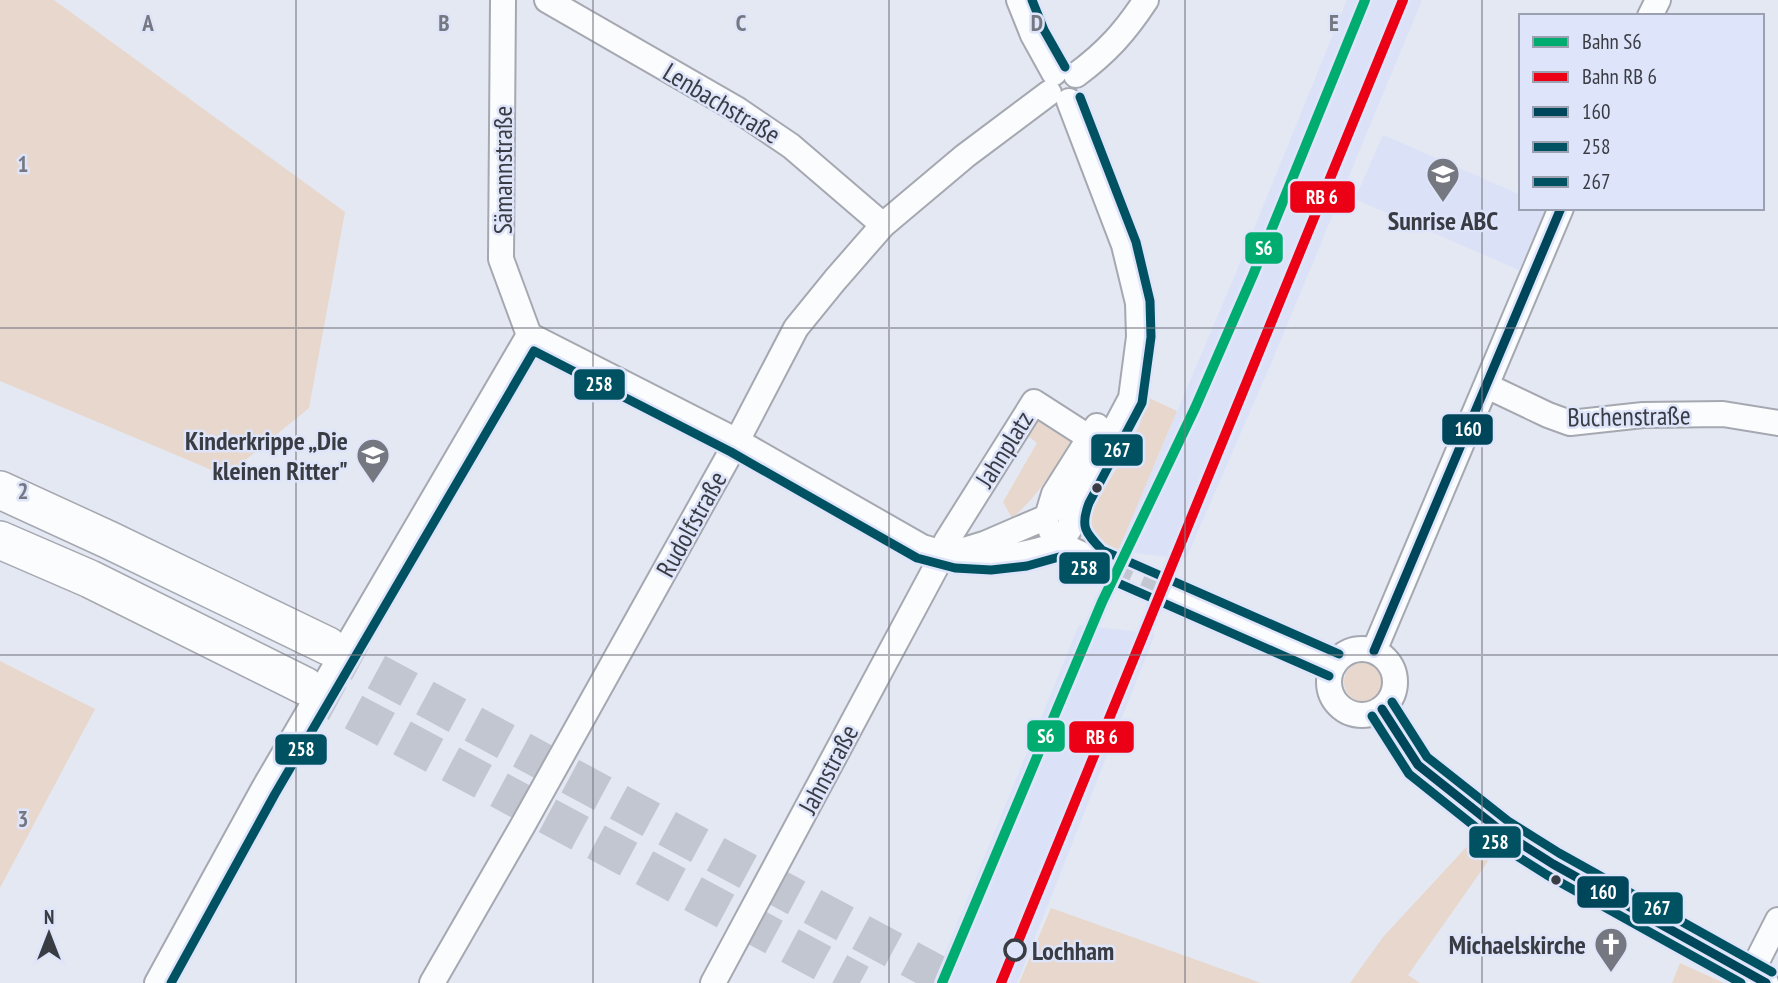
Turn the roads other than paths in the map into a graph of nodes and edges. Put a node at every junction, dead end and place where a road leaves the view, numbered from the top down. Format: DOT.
graph roads {
  1 [pos="503,0"];
  2 [pos="547,0"];
  3 [pos="1020,0"];
  4 [pos="1146,0"];
  5 [pos="1062,85"];
  6 [pos="1560,210"];
  7 [pos="883,225"];
  8 [pos="529,335"];
  9 [pos="1136,367"];
  10 [pos="1487,386"];
  11 [pos="1778,422"];
  12 [pos="1090,438"];
  13 [pos="737,441"];
  14 [pos="0,490"];
  15 [pos="1047,517"];
  16 [pos="1065,536"];
  17 [pos="0,540"];
  18 [pos="943,554"];
  19 [pos="1102,564"];
  20 [pos="1172,594"];
  21 [pos="328,646"];
  22 [pos="1374,652"];
  23 [pos="1334,665"];
  24 [pos="305,686"];
  25 [pos="1382,709"];
  26 [pos="1778,920"];
  27 [pos="1758,978"];
  28 [pos="157,983"];
  29 [pos="432,983"];
  30 [pos="713,983"];
  1 -- 8 [label="street, Sämannstraße"];
  2 -- 7 [label="street, Lenbachstraße"];
  3 -- 5 [label="street"];
  4 -- 5 [label="street, Rudolfstraße"];
  5 -- 7 [label="street, Rudolfstraße"];
  5 -- 9 [label="street"];
  6 -- 10 [label="street"];
  7 -- 13 [label="street, Rudolfstraße"];
  8 -- 13 [label="street"];
  8 -- 28 [label="street"];
  9 -- 12 [label="street"];
  9 -- 16 [label="street"];
  10 -- 11 [label="street, Buchenstraße"];
  10 -- 22 [label="street"];
  12 -- 15 [label="street"];
  12 -- 18 [label="street, Jahnplatz"];
  13 -- 18 [label="street"];
  13 -- 29 [label="street, Rudolfstraße"];
  14 -- 21 [label="highway"];
  15 -- 16 [label="street"];
  15 -- 18 [label="street"];
  16 -- 18 [label="street"];
  16 -- 19 [label="street"];
  17 -- 24 [label="highway"];
  18 -- 30 [label="street, Jahnstraße"];
  20 -- 23 [label="street"];
  22 -- 23 [label="street"];
  22 -- 25 [label="street"];
  23 -- 25 [label="street"];
  25 -- 27 [label="street"];
  26 -- 27 [label="street"];
}
